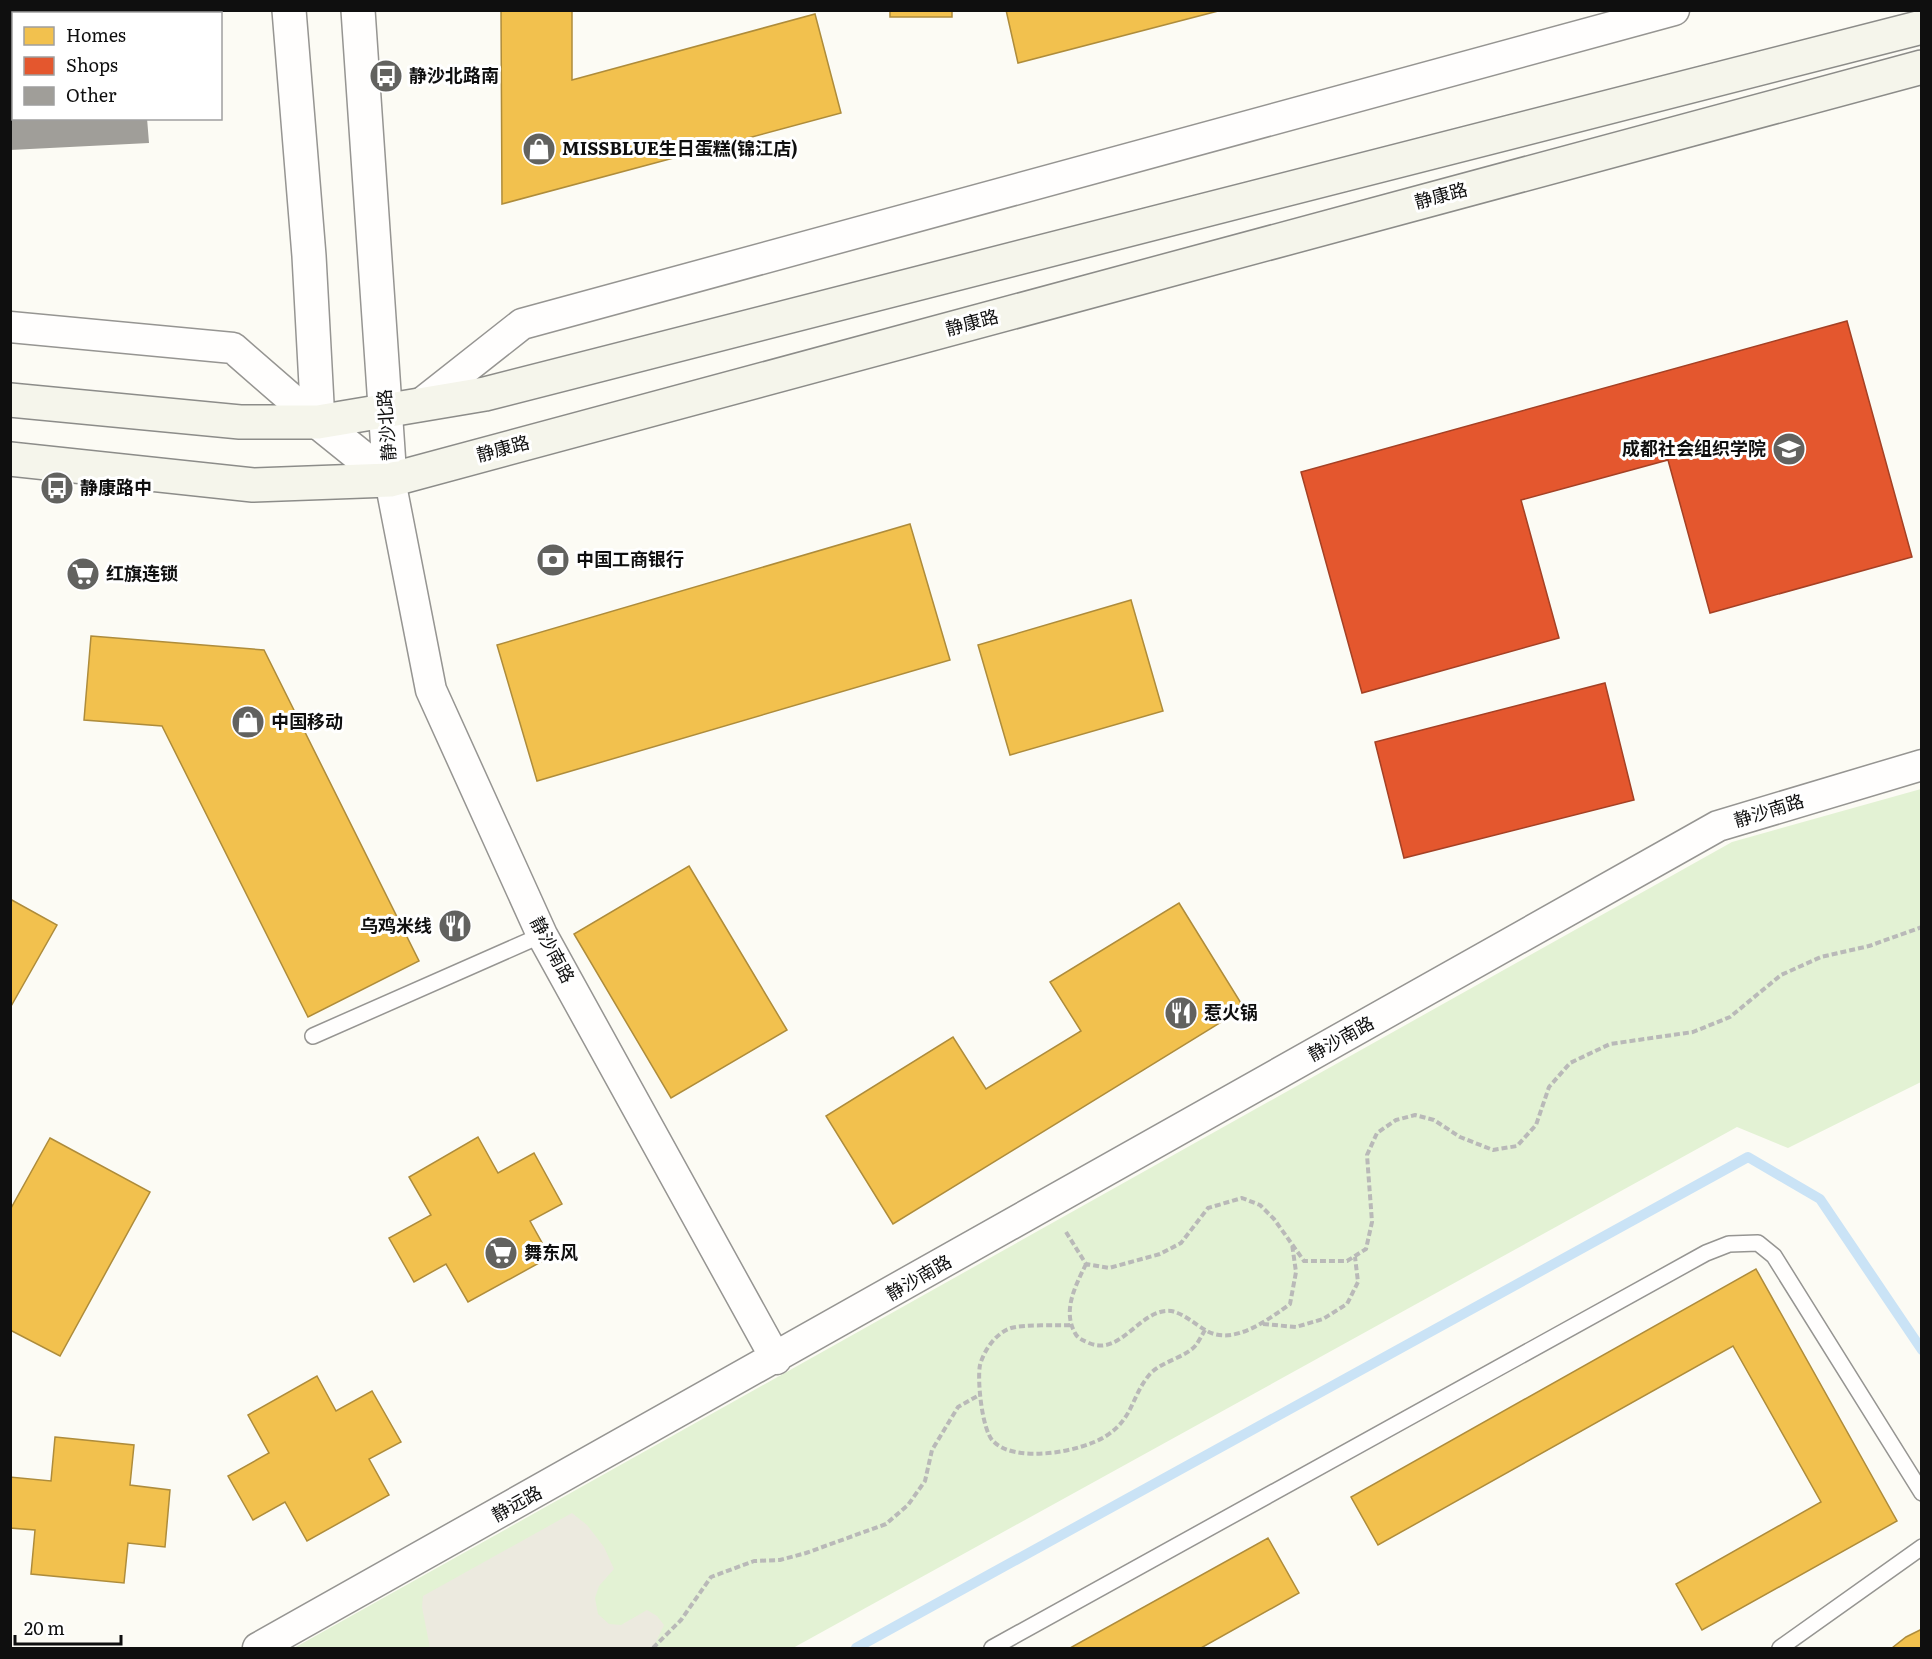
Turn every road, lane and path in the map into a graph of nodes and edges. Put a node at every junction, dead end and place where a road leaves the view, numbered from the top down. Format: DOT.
graph roads {
  1 [pos="289,10"];
  2 [pos="358,10"];
  3 [pos="1674,10"];
  4 [pos="1922,27"];
  5 [pos="1922,67"];
  6 [pos="10,327"];
  7 [pos="10,400"];
  8 [pos="418,406"];
  9 [pos="386,412"];
  10 [pos="318,422"];
  11 [pos="10,459"];
  12 [pos="390,480"];
  13 [pos="1922,765"];
  14 [pos="1922,927"];
  15 [pos="542,935"];
  16 [pos="313,1036"];
  17 [pos="1049,1204"];
  18 [pos="1292,1243"];
  19 [pos="1355,1256"];
  20 [pos="1086,1264"];
  21 [pos="1262,1324"];
  22 [pos="1070,1325"];
  23 [pos="1205,1330"];
  24 [pos="776,1359"];
  25 [pos="981,1394"];
  26 [pos="1922,1493"];
  27 [pos="1922,1547"];
  28 [pos="258,1648"];
  29 [pos="653,1648"];
  30 [pos="992,1648"];
  31 [pos="1780,1648"];
  1 -- 10 [label="street"];
  2 -- 9 [label="street, 静沙北路"];
  3 -- 8 [label="street"];
  4 -- 8 [label="main road"];
  5 -- 12 [label="main road, 静康路"];
  6 -- 10 [label="street"];
  7 -- 10 [label="main road"];
  8 -- 9 [label="main road"];
  9 -- 10 [label="main road"];
  9 -- 12 [label="street, 静沙北路"];
  10 -- 12 [label="street, 静沙北路"];
  11 -- 12 [label="main road, 静康路"];
  12 -- 15 [label="street, 静沙南路"];
  13 -- 17 [label="street, 静沙南路"];
  14 -- 19 [label="path"];
  15 -- 16 [label="lane"];
  15 -- 24 [label="street, 静沙南路"];
  17 -- 20 [label="path"];
  17 -- 24 [label="street, 静沙南路"];
  18 -- 19 [label="path"];
  18 -- 20 [label="path"];
  18 -- 21 [label="path"];
  19 -- 21 [label="path"];
  20 -- 22 [label="path"];
  21 -- 23 [label="path"];
  22 -- 23 [label="path"];
  22 -- 25 [label="path"];
  23 -- 25 [label="path"];
  24 -- 28 [label="street, 静远路"];
  25 -- 29 [label="path"];
  26 -- 30 [label="lane"];
  27 -- 31 [label="lane"];
}
